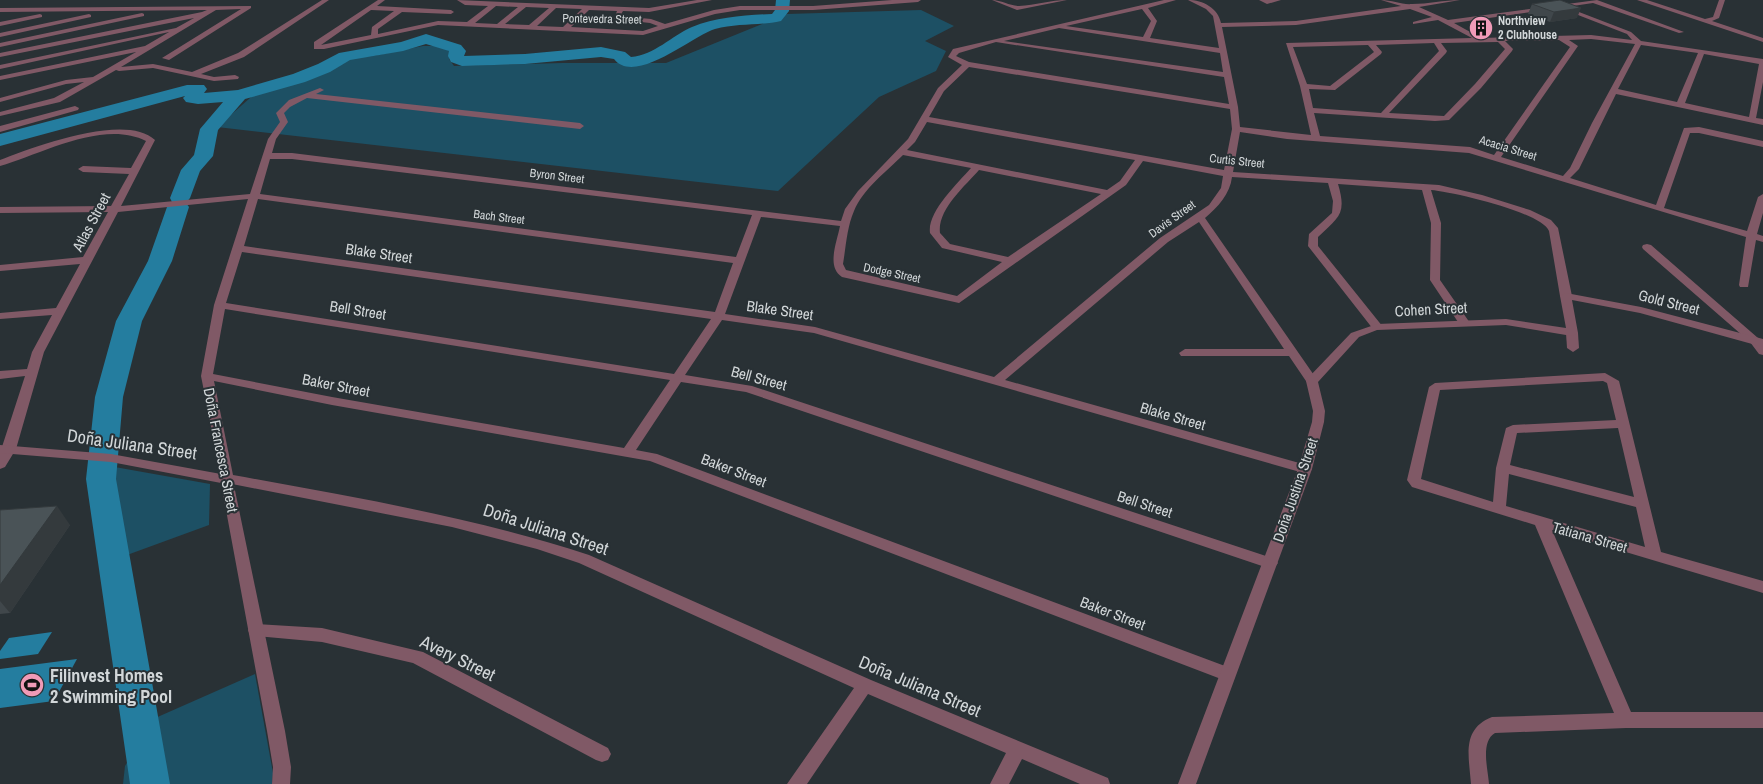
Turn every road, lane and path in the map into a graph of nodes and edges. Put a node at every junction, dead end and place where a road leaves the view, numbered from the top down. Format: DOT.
graph roads {
  1 [pos="326,0"];
  2 [pos="382,0"];
  3 [pos="709,0"];
  4 [pos="812,0"];
  5 [pos="918,0"];
  6 [pos="995,0"];
  7 [pos="1064,0"];
  8 [pos="1173,0"];
  9 [pos="1191,0"];
  10 [pos="1278,0"];
  11 [pos="1384,0"];
  12 [pos="1458,0"];
  13 [pos="1640,0"];
  14 [pos="1663,0"];
  15 [pos="1722,0"];
  16 [pos="462,1"];
  17 [pos="897,1"];
  18 [pos="1264,1"];
  19 [pos="1592,1"];
  20 [pos="695,2"];
  21 [pos="496,3"];
  22 [pos="853,3"];
  23 [pos="1649,3"];
  24 [pos="525,5"];
  25 [pos="555,6"];
  26 [pos="588,7"];
  27 [pos="1144,7"];
  28 [pos="1259,7"];
  29 [pos="1409,7"];
  30 [pos="1558,7"];
  31 [pos="177,8"];
  32 [pos="368,8"];
  33 [pos="813,8"];
  34 [pos="213,9"];
  35 [pos="621,9"];
  36 [pos="0,10"];
  37 [pos="118,10"];
  38 [pos="400,10"];
  39 [pos="64,11"];
  40 [pos="451,12"];
  41 [pos="714,12"];
  42 [pos="1437,18"];
  43 [pos="1704,21"];
  44 [pos="1446,22"];
  45 [pos="438,23"];
  46 [pos="1415,23"];
  47 [pos="0,24"];
  48 [pos="468,25"];
  49 [pos="1218,25"];
  50 [pos="498,26"];
  51 [pos="184,27"];
  52 [pos="665,27"];
  53 [pos="1052,27"];
  54 [pos="530,28"];
  55 [pos="564,30"];
  56 [pos="1681,32"];
  57 [pos="0,34"];
  58 [pos="375,37"];
  59 [pos="1559,37"];
  60 [pos="1499,39"];
  61 [pos="991,40"];
  62 [pos="1146,40"];
  63 [pos="1480,40"];
  64 [pos="1763,40"];
  65 [pos="1437,42"];
  66 [pos="1639,43"];
  67 [pos="1371,44"];
  68 [pos="0,45"];
  69 [pos="153,46"];
  70 [pos="1223,51"];
  71 [pos="1702,51"];
  72 [pos="0,55"];
  73 [pos="166,58"];
  74 [pos="1763,62"];
  75 [pos="967,64"];
  76 [pos="0,66"];
  77 [pos="114,69"];
  78 [pos="192,75"];
  79 [pos="1227,75"];
  80 [pos="235,77"];
  81 [pos="0,78"];
  82 [pos="98,78"];
  83 [pos="1304,86"];
  84 [pos="320,90"];
  85 [pos="1614,91"];
  86 [pos="307,96"];
  87 [pos="0,100"];
  88 [pos="1680,105"];
  89 [pos="1234,107"];
  90 [pos="75,108"];
  91 [pos="1309,110"];
  92 [pos="0,114"];
  93 [pos="1383,116"];
  94 [pos="924,119"];
  95 [pos="1752,120"];
  96 [pos="26,122"];
  97 [pos="1763,122"];
  98 [pos="580,126"];
  99 [pos="0,129"];
  100 [pos="1236,129"];
  101 [pos="1316,138"];
  102 [pos="1763,144"];
  103 [pos="902,152"];
  104 [pos="267,156"];
  105 [pos="1497,157"];
  106 [pos="1140,159"];
  107 [pos="0,163"];
  108 [pos="977,167"];
  109 [pos="83,169"];
  110 [pos="134,171"];
  111 [pos="1229,174"];
  112 [pos="1564,180"];
  113 [pos="1332,181"];
  114 [pos="1426,188"];
  115 [pos="1109,193"];
  116 [pos="255,196"];
  117 [pos="1763,197"];
  118 [pos="114,209"];
  119 [pos="1660,209"];
  120 [pos="0,210"];
  121 [pos="757,214"];
  122 [pos="1200,217"];
  123 [pos="845,224"];
  124 [pos="1751,236"];
  125 [pos="1763,239"];
  126 [pos="1647,247"];
  127 [pos="237,248"];
  128 [pos="88,260"];
  129 [pos="741,261"];
  130 [pos="1010,261"];
  131 [pos="0,268"];
  132 [pos="1744,285"];
  133 [pos="1566,296"];
  134 [pos="220,305"];
  135 [pos="60,311"];
  136 [pos="0,316"];
  137 [pos="719,316"];
  138 [pos="1464,323"];
  139 [pos="1377,327"];
  140 [pos="1572,332"];
  141 [pos="1759,342"];
  142 [pos="1573,348"];
  143 [pos="1763,351"];
  144 [pos="1185,352"];
  145 [pos="1293,352"];
  146 [pos="32,372"];
  147 [pos="0,375"];
  148 [pos="207,376"];
  149 [pos="677,377"];
  150 [pos="996,381"];
  151 [pos="1312,381"];
  152 [pos="1622,424"];
  153 [pos="4,449"];
  154 [pos="628,452"];
  155 [pos="0,464"];
  156 [pos="1503,468"];
  157 [pos="1305,469"];
  158 [pos="227,479"];
  159 [pos="1642,504"];
  160 [pos="1499,509"];
  161 [pos="1541,522"];
  162 [pos="1655,556"];
  163 [pos="1270,563"];
  164 [pos="1763,587"];
  165 [pos="256,630"];
  166 [pos="1227,674"];
  167 [pos="865,685"];
  168 [pos="1626,720"];
  169 [pos="1763,720"];
  170 [pos="1018,749"];
  171 [pos="602,754"];
  172 [pos="281,784"];
  173 [pos="796,784"];
  174 [pos="999,784"];
  175 [pos="1101,784"];
  176 [pos="1188,784"];
  177 [pos="1480,784"];
  1 -- 78 [label="street"];
  2 -- 32 [label="street"];
  3 -- 20 [label="street"];
  4 -- 33 [label="street"];
  5 -- 17 [label="street, Pontevedra Street"];
  6 -- 7 [label="street"];
  8 -- 27 [label="street"];
  9 -- 49 [label="street, Davis Street"];
  10 -- 18 [label="street"];
  11 -- 29 [label="street"];
  12 -- 29 [label="street"];
  13 -- 23 [label="street"];
  14 -- 23 [label="street"];
  15 -- 43 [label="street"];
  16 -- 21 [label="street"];
  16 -- 40 [label="street"];
  17 -- 22 [label="street, Pontevedra Street"];
  18 -- 28 [label="street"];
  19 -- 30 [label="street"];
  19 -- 56 [label="street"];
  20 -- 35 [label="street"];
  20 -- 41 [label="street"];
  21 -- 24 [label="street"];
  21 -- 48 [label="street"];
  22 -- 33 [label="street, Pontevedra Street"];
  23 -- 43 [label="street"];
  24 -- 25 [label="street"];
  24 -- 50 [label="street"];
  25 -- 26 [label="street"];
  25 -- 54 [label="street"];
  26 -- 35 [label="street"];
  26 -- 55 [label="street"];
  27 -- 53 [label="street"];
  27 -- 62 [label="street"];
  29 -- 42 [label="street"];
  29 -- 49 [label="street"];
  30 -- 44 [label="street"];
  30 -- 66 [label="street"];
  31 -- 34 [label="street"];
  31 -- 37 [label="street"];
  31 -- 68 [label="street"];
  32 -- 38 [label="street"];
  32 -- 58 [label="street"];
  33 -- 41 [label="street, Pontevedra Street"];
  34 -- 51 [label="street"];
  34 -- 72 [label="street"];
  34 -- 73 [label="street"];
  35 -- 52 [label="street"];
  36 -- 39 [label="street"];
  37 -- 39 [label="street"];
  37 -- 57 [label="street"];
  38 -- 40 [label="street"];
  38 -- 58 [label="street"];
  39 -- 47 [label="street"];
  40 -- 45 [label="street"];
  41 -- 52 [label="street, Pontevedra Street"];
  42 -- 44 [label="street"];
  42 -- 46 [label="street"];
  43 -- 64 [label="street"];
  44 -- 63 [label="street"];
  45 -- 48 [label="street, Pontevedra Street"];
  45 -- 58 [label="street"];
  48 -- 50 [label="street, Pontevedra Street"];
  49 -- 70 [label="street, Davis Street"];
  50 -- 54 [label="street, Pontevedra Street"];
  51 -- 69 [label="street"];
  51 -- 76 [label="street"];
  52 -- 55 [label="street, Pontevedra Street"];
  53 -- 61 [label="street"];
  53 -- 62 [label="street"];
  54 -- 55 [label="street, Pontevedra Street"];
  59 -- 60 [label="street"];
  59 -- 66 [label="street"];
  59 -- 105 [label="street"];
  60 -- 63 [label="street"];
  60 -- 93 [label="street"];
  61 -- 75 [label="street"];
  61 -- 79 [label="street"];
  62 -- 70 [label="street"];
  63 -- 65 [label="street"];
  65 -- 67 [label="street"];
  65 -- 93 [label="street"];
  66 -- 71 [label="street"];
  66 -- 85 [label="street"];
  67 -- 83 [label="street"];
  67 -- 83 [label="street"];
  69 -- 77 [label="street"];
  69 -- 81 [label="street"];
  70 -- 79 [label="street, Davis Street"];
  71 -- 74 [label="street"];
  71 -- 88 [label="street"];
  74 -- 95 [label="street"];
  75 -- 89 [label="street"];
  75 -- 94 [label="street, Dodge Street"];
  77 -- 78 [label="street"];
  77 -- 82 [label="street"];
  78 -- 80 [label="street"];
  79 -- 89 [label="street, Davis Street"];
  82 -- 87 [label="street"];
  82 -- 92 [label="street"];
  83 -- 91 [label="street"];
  84 -- 86 [label="street, Doña Francesca Street"];
  85 -- 88 [label="street"];
  85 -- 112 [label="street"];
  86 -- 98 [label="street"];
  86 -- 104 [label="street, Doña Francesca Street"];
  88 -- 95 [label="street"];
  89 -- 100 [label="street, Davis Street"];
  90 -- 96 [label="street"];
  91 -- 93 [label="street"];
  91 -- 101 [label="street"];
  92 -- 96 [label="street"];
  94 -- 103 [label="street, Dodge Street"];
  94 -- 106 [label="street, Curtis Street"];
  95 -- 97 [label="street"];
  96 -- 99 [label="street"];
  100 -- 101 [label="street, Acacia Street"];
  100 -- 111 [label="street, Davis Street"];
  101 -- 105 [label="street, Acacia Street"];
  102 -- 119 [label="street"];
  103 -- 108 [label="street"];
  103 -- 123 [label="street, Dodge Street"];
  104 -- 116 [label="street, Doña Francesca Street"];
  104 -- 121 [label="street, Byron Street"];
  105 -- 112 [label="street, Acacia Street"];
  106 -- 111 [label="street, Curtis Street"];
  106 -- 115 [label="street, Dodge Street"];
  107 -- 110 [label="street, Atlas Street"];
  108 -- 115 [label="street"];
  108 -- 130 [label="street"];
  109 -- 110 [label="street"];
  110 -- 118 [label="street, Atlas Street"];
  111 -- 113 [label="street, Curtis Street"];
  111 -- 122 [label="street, Davis Street"];
  112 -- 119 [label="street, Acacia Street"];
  113 -- 114 [label="street, Curtis Street"];
  113 -- 139 [label="street"];
  114 -- 133 [label="street, Curtis Street"];
  114 -- 138 [label="street"];
  115 -- 130 [label="street, Dodge Street"];
  116 -- 118 [label="street, Bach Street"];
  116 -- 127 [label="street, Doña Francesca Street"];
  116 -- 129 [label="street, Bach Street"];
  117 -- 124 [label="street"];
  118 -- 120 [label="street, Bach Street"];
  118 -- 128 [label="street, Atlas Street"];
  119 -- 124 [label="street, Acacia Street"];
  121 -- 123 [label="street, Byron Street"];
  121 -- 129 [label="street"];
  122 -- 145 [label="street, Doña Justina Street"];
  122 -- 150 [label="street, Davis Street"];
  123 -- 130 [label="street, Dodge Street"];
  124 -- 125 [label="street, Acacia Street"];
  124 -- 132 [label="street"];
  126 -- 141 [label="street"];
  127 -- 134 [label="street, Doña Francesca Street"];
  127 -- 137 [label="street, Blake Street"];
  128 -- 131 [label="street"];
  128 -- 135 [label="street, Atlas Street"];
  129 -- 137 [label="street"];
  133 -- 140 [label="street"];
  133 -- 141 [label="street, Gold Street"];
  134 -- 148 [label="street, Doña Francesca Street"];
  134 -- 149 [label="street, Bell Street"];
  135 -- 136 [label="street"];
  135 -- 146 [label="street, Atlas Street"];
  137 -- 149 [label="street"];
  137 -- 150 [label="street, Blake Street"];
  138 -- 139 [label="street, Cohen Street"];
  138 -- 140 [label="street, Cohen Street"];
  139 -- 151 [label="street, Cohen Street"];
  140 -- 142 [label="street"];
  141 -- 143 [label="street"];
  144 -- 145 [label="street"];
  145 -- 151 [label="street, Doña Justina Street"];
  146 -- 147 [label="street"];
  146 -- 153 [label="street, Atlas Street"];
  148 -- 154 [label="street, Baker Street"];
  148 -- 158 [label="street, Doña Francesca Street"];
  149 -- 154 [label="street"];
  149 -- 163 [label="street, Bell Street"];
  150 -- 157 [label="street, Blake Street"];
  151 -- 157 [label="street, Doña Justina Street"];
  152 -- 156 [label="street"];
  152 -- 159 [label="street"];
  152 -- 160 [label="street, Tatiana Street"];
  153 -- 155 [label="street, Atlas Street"];
  153 -- 158 [label="street, Doña Juliana Street"];
  154 -- 166 [label="street, Baker Street"];
  156 -- 159 [label="street"];
  156 -- 160 [label="street"];
  157 -- 163 [label="street, Doña Justina Street"];
  158 -- 165 [label="street, Doña Francesca Street"];
  158 -- 167 [label="street, Doña Juliana Street"];
  159 -- 162 [label="street"];
  160 -- 161 [label="street, Tatiana Street"];
  161 -- 162 [label="street, Tatiana Street"];
  161 -- 168 [label="street"];
  162 -- 164 [label="street, Tatiana Street"];
  163 -- 166 [label="street, Doña Justina Street"];
  165 -- 171 [label="street, Avery Street"];
  165 -- 172 [label="street, Doña Francesca Street"];
  166 -- 176 [label="street, Doña Justina Street"];
  167 -- 170 [label="street, Doña Juliana Street"];
  167 -- 173 [label="street"];
  168 -- 169 [label="street"];
  168 -- 177 [label="street"];
  170 -- 174 [label="street"];
  170 -- 175 [label="street, Doña Juliana Street"];
}
